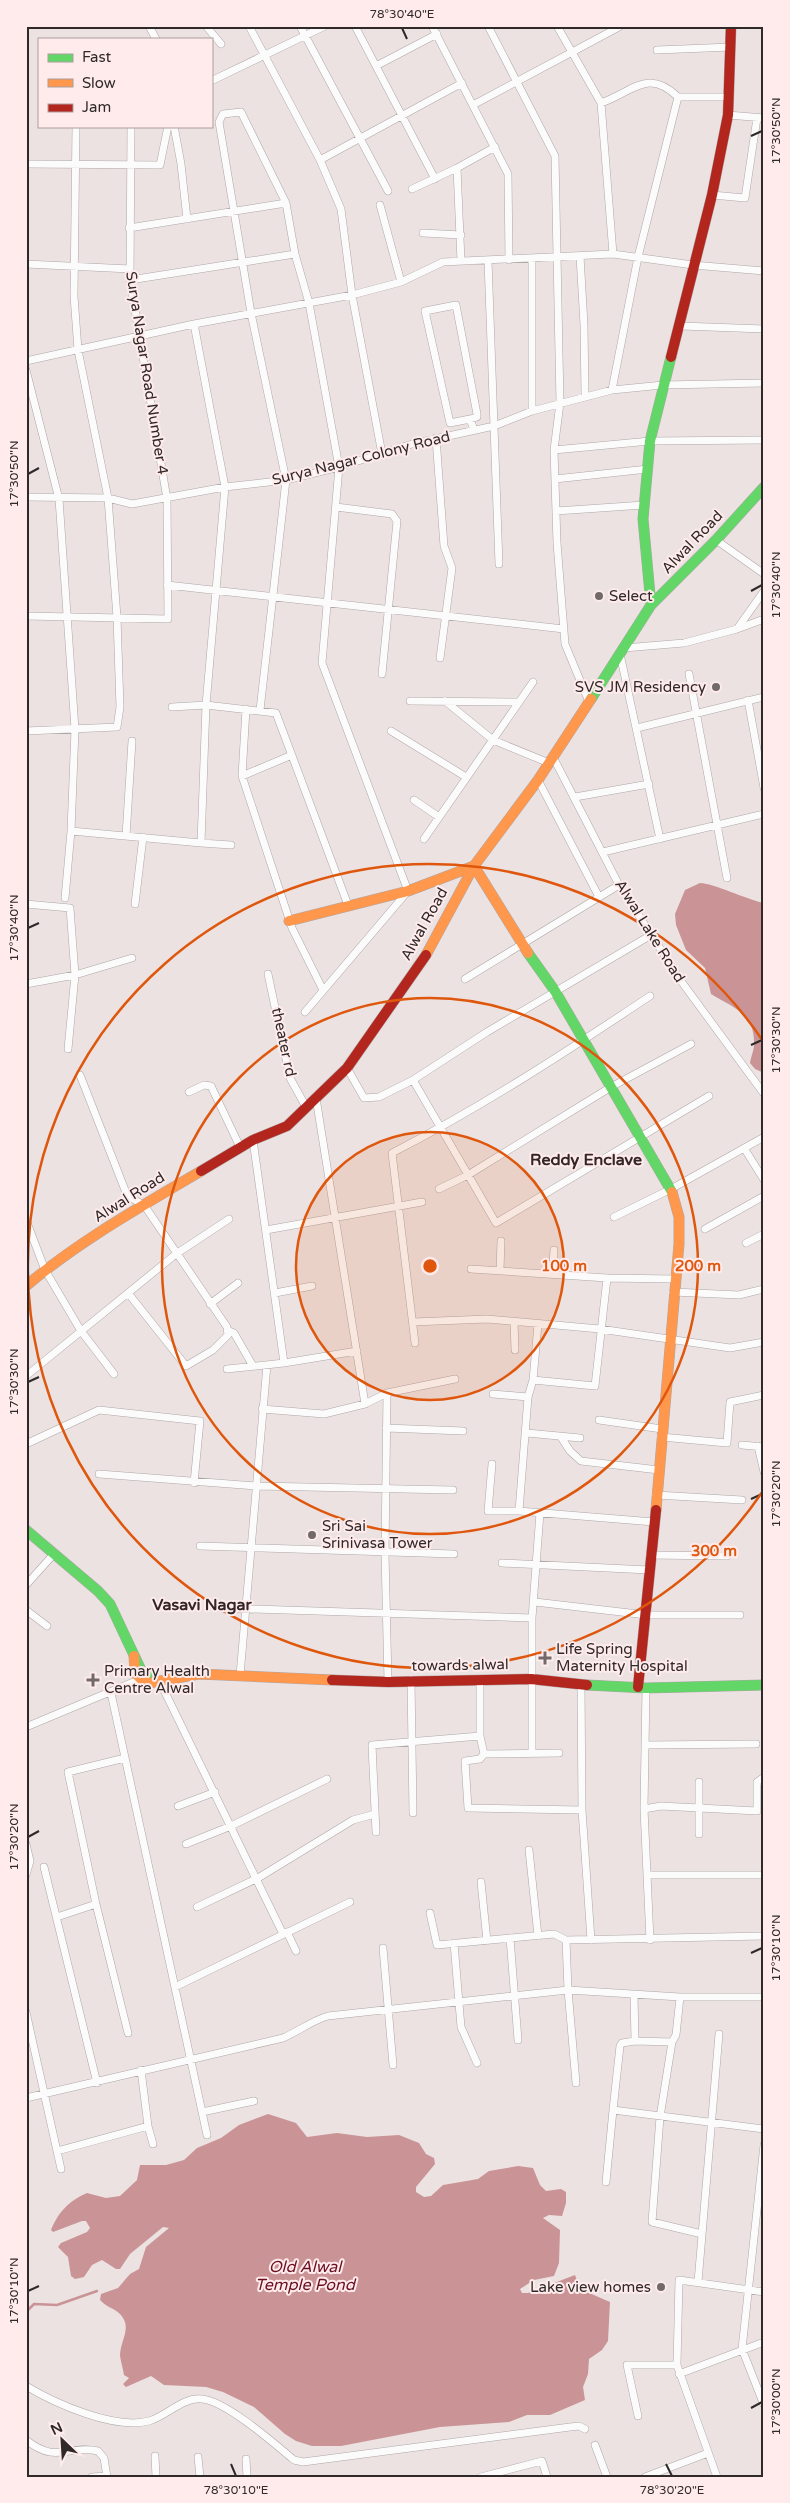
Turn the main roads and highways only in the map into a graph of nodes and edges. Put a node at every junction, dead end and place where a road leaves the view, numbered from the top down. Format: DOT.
graph roads {
  1 [pos="731,26"];
  2 [pos="764,486"];
  3 [pos="651,604"];
  4 [pos="474,866"];
  5 [pos="289,921"];
  6 [pos="26,1286"];
  7 [pos="26,1530"];
  8 [pos="764,1685"];
  9 [pos="642,1687"];
  1 -- 3 [label="main road"];
  2 -- 3 [label="main road, Alwal Road"];
  3 -- 4 [label="main road, Alwal Road"];
  4 -- 5 [label="main road"];
  4 -- 6 [label="main road, Alwal Road"];
  4 -- 9 [label="main road"];
  7 -- 9 [label="main road, towards alwal"];
  8 -- 9 [label="main road, towards alwal"];
}
